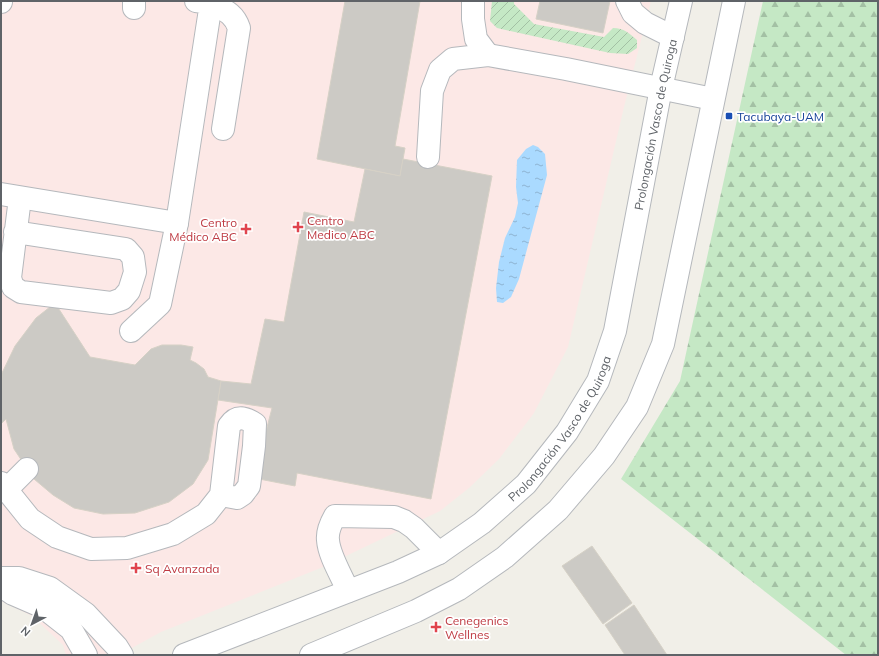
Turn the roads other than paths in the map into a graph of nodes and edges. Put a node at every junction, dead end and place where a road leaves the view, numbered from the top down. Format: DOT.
graph roads {
  1 [pos="473,1"];
  2 [pos="628,1"];
  3 [pos="681,1"];
  4 [pos="734,1"];
  5 [pos="206,2"];
  6 [pos="673,37"];
  7 [pos="488,55"];
  8 [pos="662,88"];
  9 [pos="713,99"];
  10 [pos="223,129"];
  11 [pos="428,157"];
  12 [pos="11,196"];
  13 [pos="177,222"];
  14 [pos="15,232"];
  15 [pos="131,331"];
  16 [pos="27,469"];
  17 [pos="4,486"];
  18 [pos="221,495"];
  19 [pos="439,553"];
  20 [pos="1,578"];
  21 [pos="1,586"];
  22 [pos="348,591"];
  23 [pos="86,655"];
  24 [pos="122,655"];
  25 [pos="184,655"];
  26 [pos="311,655"];
  1 -- 7 [label="street"];
  2 -- 6 [label="street"];
  3 -- 6 [label="street, Prolongación Vasco de Quiroga"];
  4 -- 9 [label="street"];
  5 -- 10 [label="street"];
  5 -- 13 [label="street"];
  6 -- 8 [label="street, Prolongación Vasco de Quiroga"];
  7 -- 8 [label="street"];
  7 -- 11 [label="street"];
  8 -- 9 [label="street"];
  8 -- 19 [label="street, Prolongación Vasco de Quiroga"];
  9 -- 26 [label="street"];
  12 -- 13 [label="street"];
  12 -- 14 [label="street"];
  13 -- 15 [label="street"];
  14 -- 14 [label="street"];
  16 -- 17 [label="street"];
  17 -- 18 [label="street"];
  19 -- 22 [label="street, Prolongación Vasco de Quiroga"];
  19 -- 22 [label="street"];
  20 -- 24 [label="street"];
  21 -- 23 [label="street"];
  22 -- 25 [label="street, Prolongación Vasco de Quiroga"];
}
